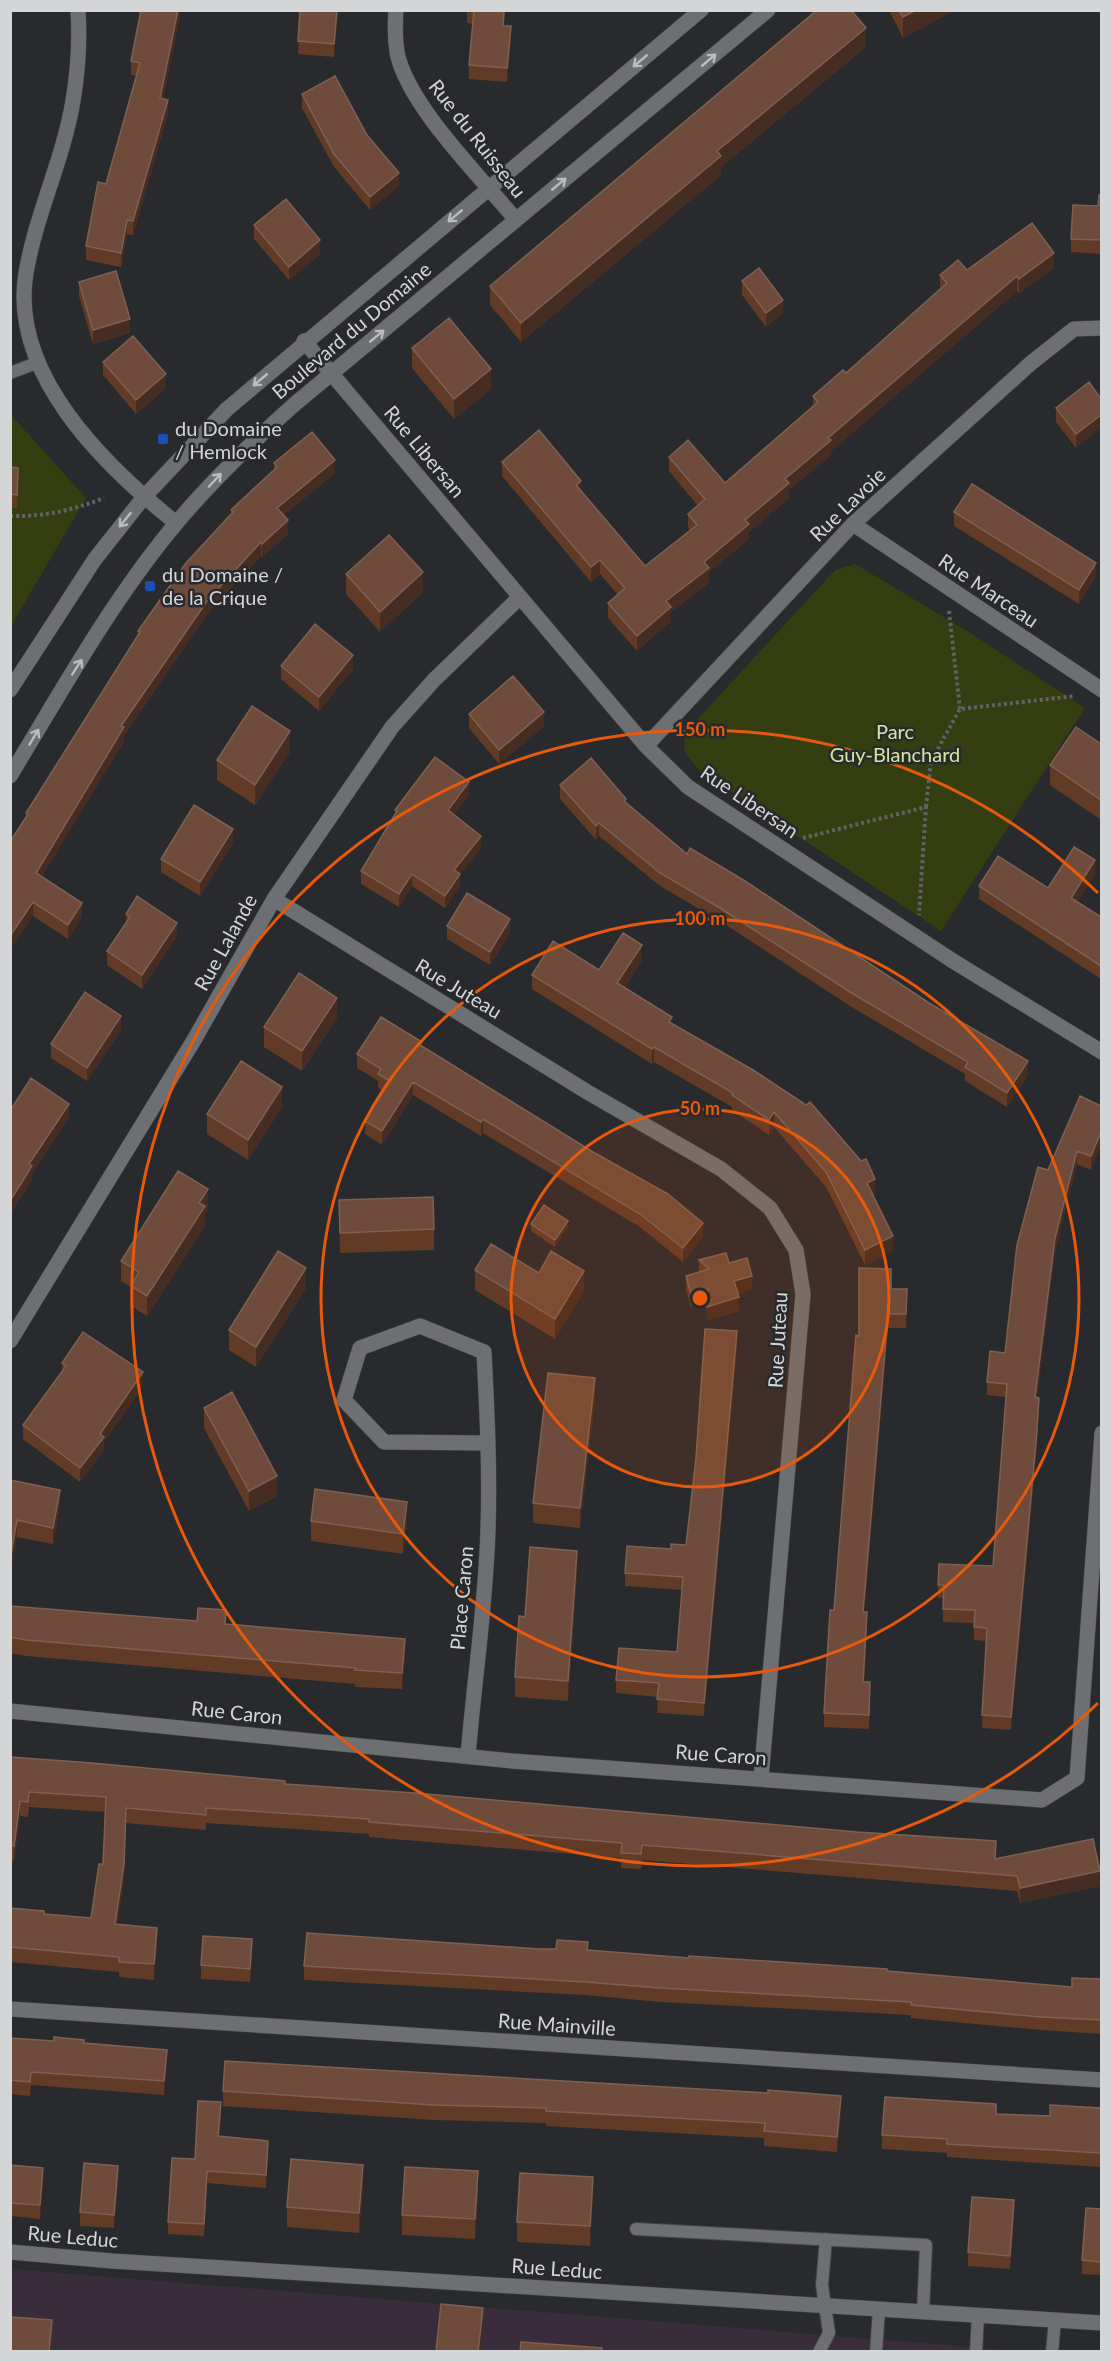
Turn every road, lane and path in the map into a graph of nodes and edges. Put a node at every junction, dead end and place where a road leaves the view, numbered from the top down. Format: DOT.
graph roads {
  1 [pos="78,10"];
  2 [pos="396,10"];
  3 [pos="701,10"];
  4 [pos="768,10"];
  5 [pos="489,187"];
  6 [pos="516,220"];
  7 [pos="1101,328"];
  8 [pos="304,341"];
  9 [pos="39,363"];
  10 [pos="10,373"];
  11 [pos="332,373"];
  12 [pos="144,497"];
  13 [pos="104,498"];
  14 [pos="10,516"];
  15 [pos="176,524"];
  16 [pos="853,524"];
  17 [pos="946,586"];
  18 [pos="520,597"];
  19 [pos="10,690"];
  20 [pos="1101,690"];
  21 [pos="1078,696"];
  22 [pos="960,708"];
  23 [pos="646,746"];
  24 [pos="11,773"];
  25 [pos="926,807"];
  26 [pos="776,845"];
  27 [pos="274,899"];
  28 [pos="918,937"];
  29 [pos="1101,1052"];
  30 [pos="10,1341"];
  31 [pos="1101,1432"];
  32 [pos="487,1443"];
  33 [pos="10,1711"];
  34 [pos="468,1756"];
  35 [pos="760,1778"];
  36 [pos="10,2009"];
  37 [pos="1101,2080"];
  38 [pos="636,2229"];
  39 [pos="826,2239"];
  40 [pos="10,2252"];
  41 [pos="825,2306"];
  42 [pos="879,2309"];
  43 [pos="923,2312"];
  44 [pos="978,2316"];
  45 [pos="1055,2320"];
  46 [pos="1101,2324"];
  47 [pos="819,2352"];
  48 [pos="876,2352"];
  49 [pos="976,2352"];
  50 [pos="1052,2352"];
  1 -- 9 [label="street"];
  2 -- 5 [label="street, Rue du Ruisseau"];
  3 -- 5 [label="street, Boulevard du Domaine, one-way"];
  6 -- 4 [label="street, Boulevard du Domaine, one-way"];
  5 -- 6 [label="street, Rue du Ruisseau"];
  5 -- 8 [label="street, Boulevard du Domaine, one-way"];
  11 -- 6 [label="street, Boulevard du Domaine, one-way"];
  7 -- 16 [label="street, Rue Lavoie"];
  8 -- 11 [label="street, Rue Libersan"];
  8 -- 12 [label="street, Boulevard du Domaine, one-way"];
  9 -- 10 [label="lane"];
  9 -- 12 [label="street"];
  15 -- 11 [label="street, Boulevard du Domaine, one-way"];
  11 -- 18 [label="street, Rue Libersan"];
  12 -- 15 [label="street"];
  12 -- 19 [label="street, Boulevard du Domaine, one-way"];
  13 -- 14 [label="path"];
  24 -- 15 [label="street, Boulevard du Domaine, one-way"];
  16 -- 17 [label="street, Rue Marceau"];
  16 -- 23 [label="street, Rue Lavoie"];
  17 -- 20 [label="street, Rue Marceau"];
  17 -- 22 [label="path"];
  18 -- 23 [label="street, Rue Libersan"];
  18 -- 27 [label="street, Rue Lalande"];
  21 -- 22 [label="path"];
  22 -- 25 [label="path"];
  23 -- 26 [label="street, Rue Libersan"];
  25 -- 26 [label="path"];
  25 -- 28 [label="path"];
  26 -- 28 [label="street, Rue Libersan"];
  27 -- 30 [label="street, Rue Lalande"];
  27 -- 35 [label="street, Rue Juteau"];
  28 -- 29 [label="street, Rue Libersan"];
  31 -- 35 [label="street, Rue Caron"];
  32 -- 32 [label="street, Place Caron"];
  32 -- 34 [label="street, Place Caron"];
  33 -- 34 [label="street, Rue Caron"];
  34 -- 35 [label="street, Rue Caron"];
  36 -- 37 [label="street, Rue Mainville"];
  38 -- 39 [label="lane"];
  39 -- 41 [label="lane"];
  39 -- 43 [label="lane"];
  40 -- 41 [label="street, Rue Leduc"];
  41 -- 42 [label="street, Rue Leduc"];
  41 -- 47 [label="lane"];
  42 -- 43 [label="street, Rue Leduc"];
  42 -- 48 [label="lane"];
  43 -- 44 [label="street, Rue Leduc"];
  44 -- 45 [label="street, Rue Leduc"];
  44 -- 49 [label="lane"];
  45 -- 46 [label="street, Rue Leduc"];
  45 -- 50 [label="lane"];
}
